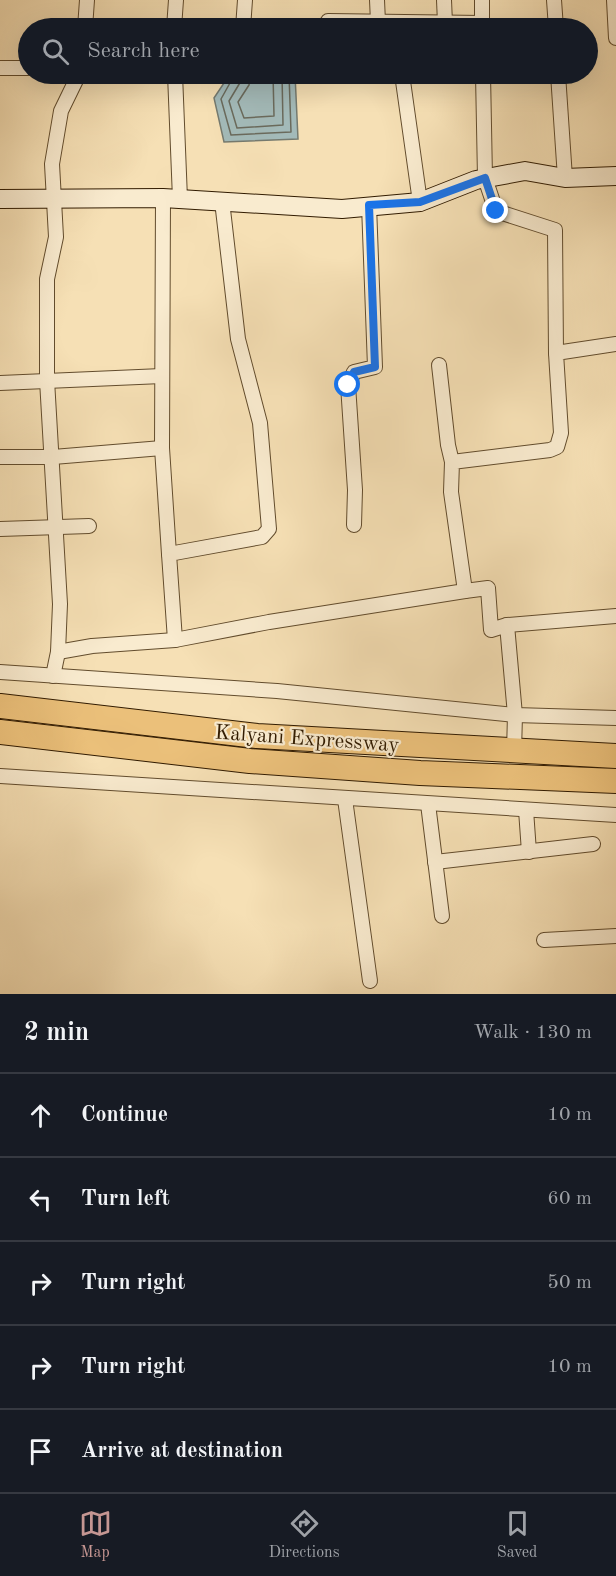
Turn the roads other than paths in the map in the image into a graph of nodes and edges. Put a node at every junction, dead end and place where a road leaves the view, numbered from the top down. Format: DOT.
graph roads {
  1 [pos="87,0"];
  2 [pos="176,0"];
  3 [pos="245,0"];
  4 [pos="377,0"];
  5 [pos="444,0"];
  6 [pos="482,0"];
  7 [pos="554,0"];
  8 [pos="614,0"];
  9 [pos="86,18"];
  10 [pos="175,18"];
  11 [pos="244,18"];
  12 [pos="378,18"];
  13 [pos="445,18"];
  14 [pos="482,18"];
  15 [pos="555,18"];
  16 [pos="616,38"];
  17 [pos="0,68"];
  18 [pos="18,68"];
  19 [pos="74,84"];
  20 [pos="175,84"];
  21 [pos="403,84"];
  22 [pos="483,84"];
  23 [pos="559,84"];
  24 [pos="616,176"];
  25 [pos="485,178"];
  26 [pos="565,178"];
  27 [pos="52,197"];
  28 [pos="171,199"];
  29 [pos="0,200"];
  30 [pos="222,201"];
  31 [pos="420,202"];
  32 [pos="369,205"];
  33 [pos="616,344"];
  34 [pos="556,353"];
  35 [pos="439,365"];
  36 [pos="162,376"];
  37 [pos="47,380"];
  38 [pos="0,382"];
  39 [pos="162,448"];
  40 [pos="0,457"];
  41 [pos="54,457"];
  42 [pos="452,462"];
  43 [pos="354,525"];
  44 [pos="88,526"];
  45 [pos="0,529"];
  46 [pos="56,529"];
  47 [pos="169,554"];
  48 [pos="465,591"];
  49 [pos="616,616"];
  50 [pos="507,625"];
  51 [pos="175,640"];
  52 [pos="58,652"];
  53 [pos="0,672"];
  54 [pos="53,676"];
  55 [pos="0,706"];
  56 [pos="515,715"];
  57 [pos="616,718"];
  58 [pos="0,732"];
  59 [pos="514,751"];
  60 [pos="616,756"];
  61 [pos="0,776"];
  62 [pos="616,781"];
  63 [pos="345,799"];
  64 [pos="428,804"];
  65 [pos="526,810"];
  66 [pos="616,815"];
  67 [pos="593,844"];
  68 [pos="529,852"];
  69 [pos="435,862"];
  70 [pos="442,916"];
  71 [pos="616,936"];
  72 [pos="544,940"];
  73 [pos="370,981"];
  1 -- 9 [label="street"];
  2 -- 10 [label="street"];
  3 -- 11 [label="street"];
  4 -- 12 [label="street"];
  5 -- 13 [label="street"];
  6 -- 14 [label="street"];
  7 -- 15 [label="street"];
  8 -- 16 [label="street"];
  17 -- 18 [label="street"];
  19 -- 27 [label="street"];
  20 -- 28 [label="street"];
  21 -- 31 [label="street"];
  22 -- 25 [label="street"];
  23 -- 26 [label="street"];
  24 -- 26 [label="street"];
  25 -- 26 [label="street"];
  25 -- 31 [label="street"];
  25 -- 34 [label="street"];
  27 -- 28 [label="street"];
  27 -- 29 [label="street"];
  27 -- 37 [label="street"];
  28 -- 30 [label="street"];
  28 -- 36 [label="street"];
  30 -- 32 [label="street"];
  30 -- 47 [label="street"];
  31 -- 32 [label="street"];
  32 -- 43 [label="street"];
  33 -- 34 [label="street"];
  34 -- 42 [label="street"];
  35 -- 42 [label="street"];
  36 -- 37 [label="street"];
  36 -- 39 [label="street"];
  37 -- 38 [label="street"];
  37 -- 41 [label="street"];
  39 -- 41 [label="street"];
  39 -- 47 [label="street"];
  40 -- 41 [label="street"];
  41 -- 46 [label="street"];
  42 -- 48 [label="street"];
  44 -- 46 [label="street"];
  45 -- 46 [label="street"];
  46 -- 52 [label="street"];
  47 -- 51 [label="street"];
  48 -- 50 [label="street"];
  48 -- 51 [label="street"];
  49 -- 50 [label="street"];
  50 -- 56 [label="street"];
  51 -- 52 [label="street"];
  52 -- 54 [label="street"];
  53 -- 54 [label="street"];
  54 -- 56 [label="street"];
  55 -- 59 [label="highway, Kalyani Expressway"];
  56 -- 57 [label="street"];
  56 -- 59 [label="street"];
  58 -- 62 [label="highway, Kalyani Expressway"];
  59 -- 60 [label="highway, Kalyani Expressway"];
  61 -- 63 [label="street"];
  63 -- 64 [label="street"];
  63 -- 73 [label="street"];
  64 -- 65 [label="street"];
  64 -- 69 [label="street"];
  65 -- 66 [label="street"];
  65 -- 68 [label="street"];
  67 -- 68 [label="street"];
  68 -- 69 [label="street"];
  69 -- 70 [label="street"];
  71 -- 72 [label="street"];
}
